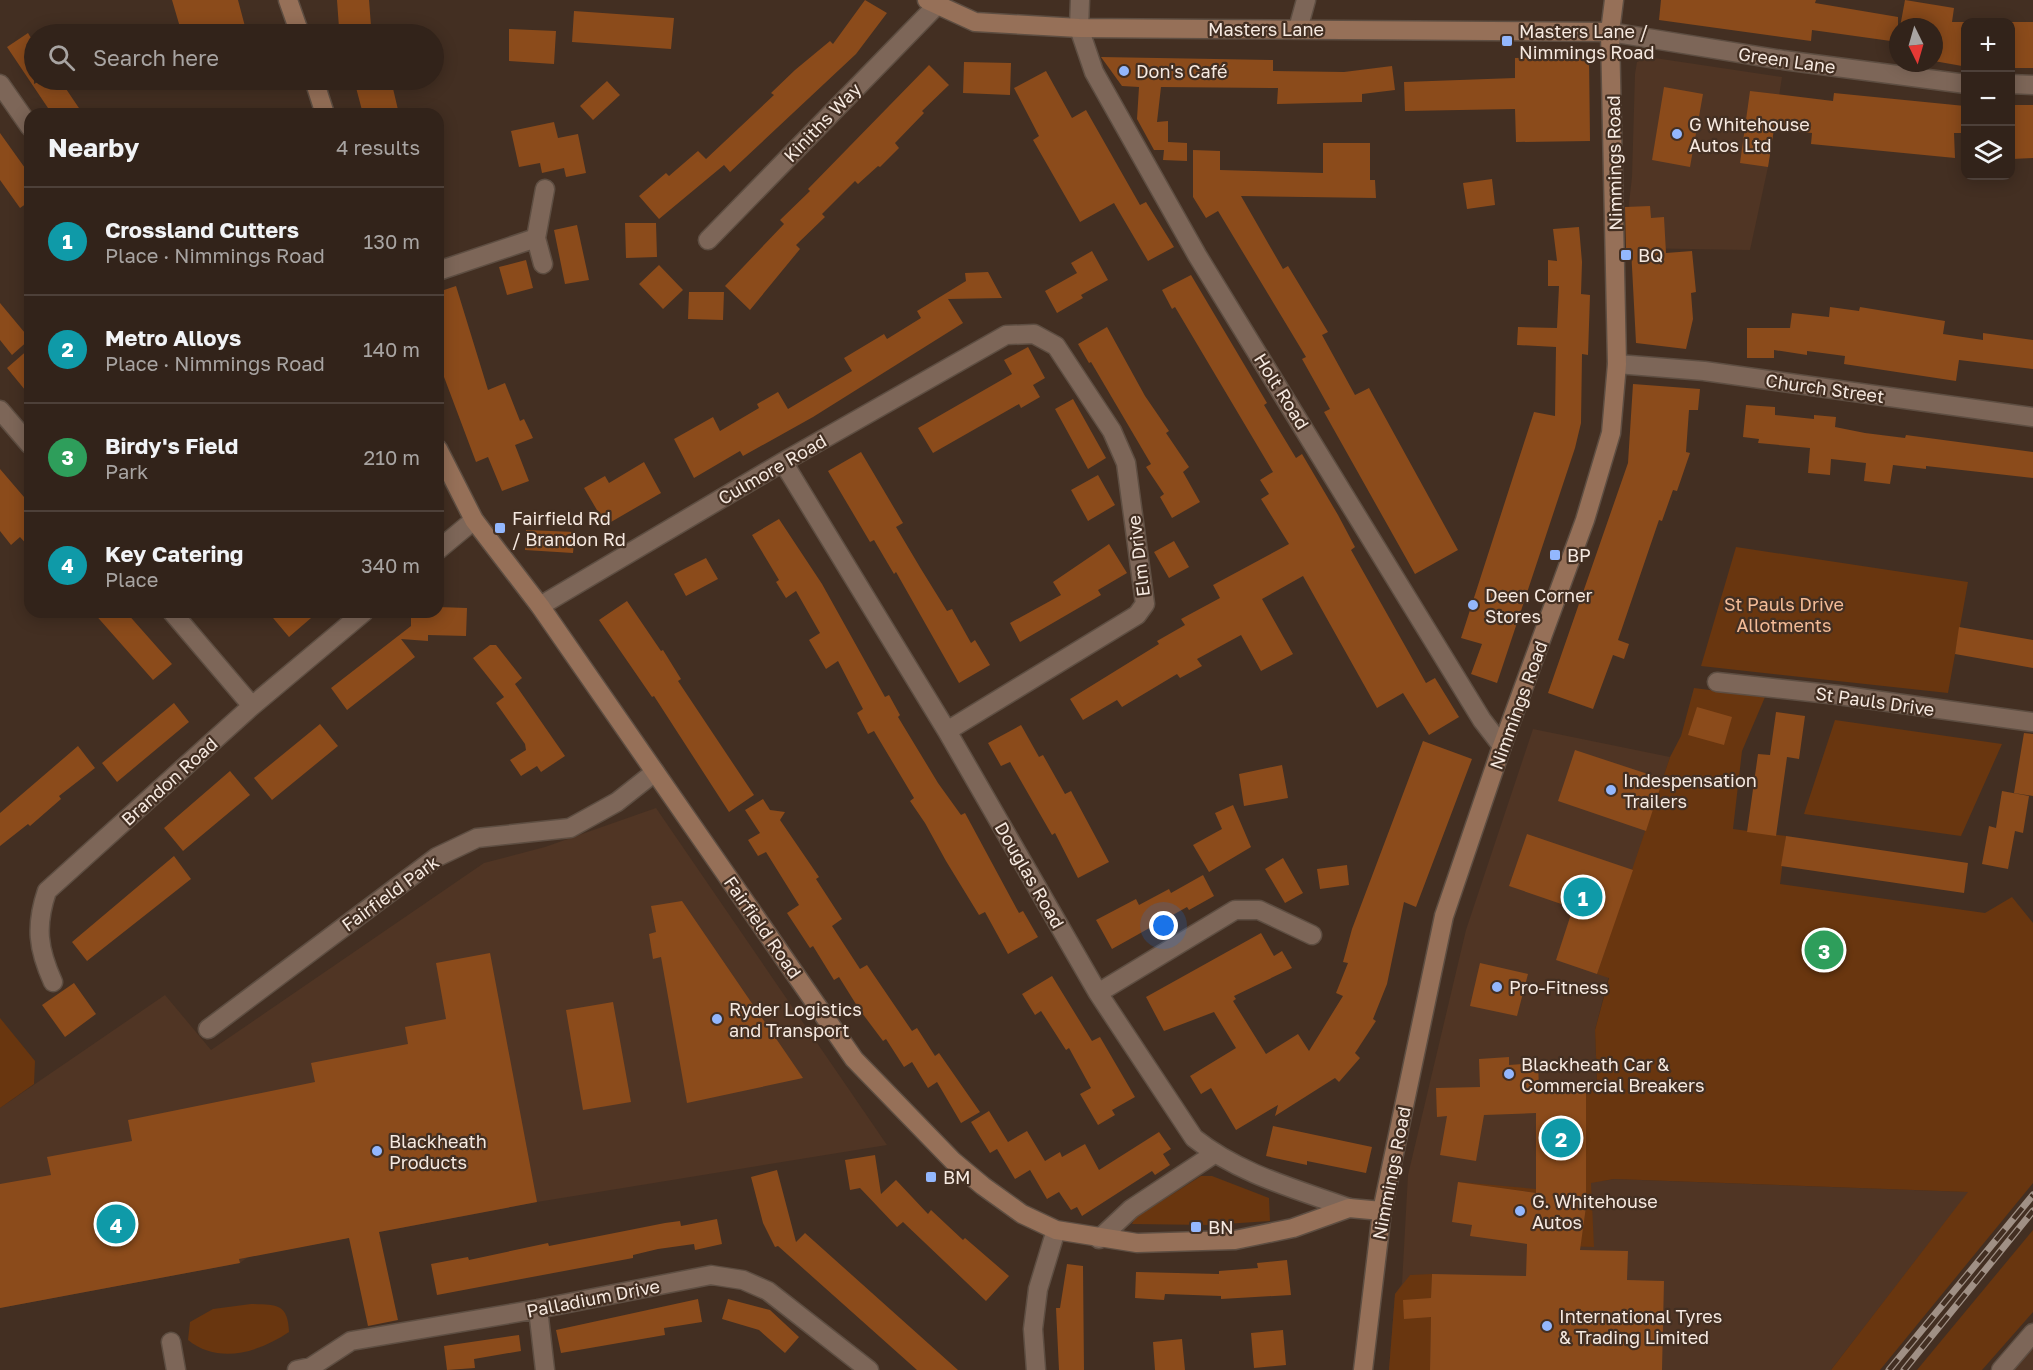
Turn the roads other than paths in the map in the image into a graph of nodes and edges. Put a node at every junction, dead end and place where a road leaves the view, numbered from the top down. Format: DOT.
graph roads {
  1 [pos="288,0"];
  2 [pos="1080,0"];
  3 [pos="1306,0"];
  4 [pos="1614,0"];
  5 [pos="932,2"];
  6 [pos="296,24"];
  7 [pos="1078,28"];
  8 [pos="1298,29"];
  9 [pos="1610,32"];
  10 [pos="1961,83"];
  11 [pos="0,84"];
  12 [pos="2015,84"];
  13 [pos="2033,85"];
  14 [pos="318,90"];
  15 [pos="324,108"];
  16 [pos="24,118"];
  17 [pos="545,189"];
  18 [pos="536,238"];
  19 [pos="708,240"];
  20 [pos="543,264"];
  21 [pos="444,269"];
  22 [pos="1006,335"];
  23 [pos="1617,364"];
  24 [pos="0,410"];
  25 [pos="2033,417"];
  26 [pos="24,438"];
  27 [pos="444,461"];
  28 [pos="783,462"];
  29 [pos="474,520"];
  30 [pos="444,545"];
  31 [pos="540,606"];
  32 [pos="177,618"];
  33 [pos="357,618"];
  34 [pos="1717,682"];
  35 [pos="252,706"];
  36 [pos="2033,722"];
  37 [pos="947,731"];
  38 [pos="1502,746"];
  39 [pos="655,771"];
  40 [pos="1312,935"];
  41 [pos="53,982"];
  42 [pos="1098,993"];
  43 [pos="208,1029"];
  44 [pos="1214,1154"];
  45 [pos="1349,1208"];
  46 [pos="1382,1211"];
  47 [pos="1056,1230"];
  48 [pos="1099,1239"];
  49 [pos="538,1310"];
  50 [pos="2033,1333"];
  51 [pos="171,1342"];
  52 [pos="325,1364"];
  53 [pos="176,1370"];
  54 [pos="297,1370"];
  55 [pos="545,1370"];
  56 [pos="869,1370"];
  57 [pos="1036,1370"];
  58 [pos="1363,1370"];
  59 [pos="2001,1370"];
  1 -- 6 [label="main road"];
  2 -- 7 [label="street"];
  3 -- 8 [label="street"];
  4 -- 9 [label="main road, Nimmings Road"];
  5 -- 7 [label="main road, Masters Lane"];
  5 -- 19 [label="street, Kiniths Way"];
  7 -- 8 [label="main road, Masters Lane"];
  7 -- 38 [label="street, Holt Road"];
  8 -- 9 [label="main road, Masters Lane"];
  9 -- 10 [label="street, Green Lane"];
  9 -- 23 [label="main road, Nimmings Road"];
  11 -- 16 [label="street"];
  12 -- 13 [label="street"];
  14 -- 15 [label="main road"];
  17 -- 18 [label="street"];
  18 -- 20 [label="street"];
  18 -- 21 [label="street"];
  22 -- 28 [label="street, Culmore Road"];
  22 -- 37 [label="street, Elm Drive"];
  23 -- 25 [label="street, Church Street"];
  23 -- 38 [label="main road, Nimmings Road"];
  24 -- 26 [label="street"];
  27 -- 29 [label="main road, Fairfield Road"];
  28 -- 31 [label="street, Culmore Road"];
  28 -- 37 [label="street, Douglas Road"];
  29 -- 30 [label="street"];
  29 -- 31 [label="main road, Fairfield Road"];
  31 -- 39 [label="main road, Fairfield Road"];
  32 -- 35 [label="street"];
  33 -- 35 [label="street, Brandon Road"];
  34 -- 36 [label="street, St Pauls Drive"];
  35 -- 41 [label="street, Brandon Road"];
  37 -- 42 [label="street, Douglas Road"];
  38 -- 46 [label="main road, Nimmings Road"];
  39 -- 43 [label="street, Fairfield Park"];
  39 -- 47 [label="main road, Fairfield Road"];
  40 -- 42 [label="street"];
  42 -- 44 [label="street, Douglas Road"];
  44 -- 45 [label="street, Douglas Road"];
  44 -- 48 [label="street"];
  45 -- 46 [label="main road, Fairfield Road"];
  45 -- 48 [label="main road, Fairfield Road"];
  46 -- 58 [label="main road, Nimmings Road"];
  47 -- 48 [label="main road, Fairfield Road"];
  47 -- 57 [label="street"];
  49 -- 52 [label="street, Palladium Drive"];
  49 -- 55 [label="street"];
  49 -- 56 [label="street, Palladium Drive"];
  50 -- 59 [label="street"];
  51 -- 53 [label="street"];
  52 -- 54 [label="street, Palladium Drive"];
}
